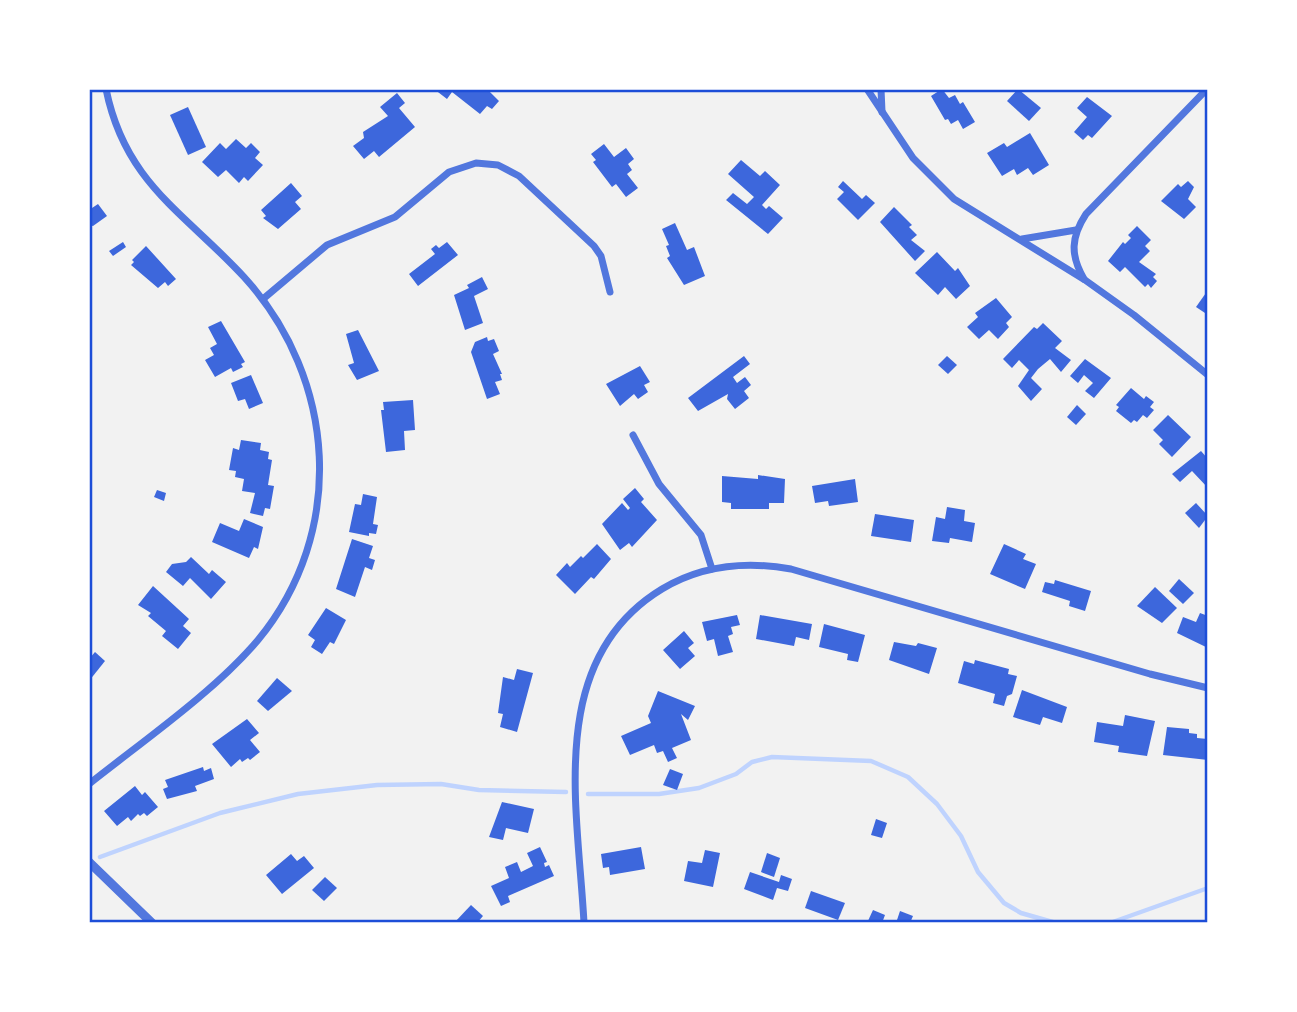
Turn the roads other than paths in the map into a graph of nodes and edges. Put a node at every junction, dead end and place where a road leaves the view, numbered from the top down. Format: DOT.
graph roads {
  1 [pos="106,89"];
  2 [pos="867,89"];
  3 [pos="881,89"];
  4 [pos="1207,89"];
  5 [pos="882,112"];
  6 [pos="1076,230"];
  7 [pos="1021,240"];
  8 [pos="1085,280"];
  9 [pos="610,292"];
  10 [pos="264,299"];
  11 [pos="1208,376"];
  12 [pos="633,435"];
  13 [pos="712,569"];
  14 [pos="1208,688"];
  15 [pos="89,785"];
  16 [pos="89,862"];
  17 [pos="152,923"];
  18 [pos="584,923"];
  1 -- 10 [label="street"];
  2 -- 5 [label="street"];
  3 -- 5 [label="street"];
  4 -- 6 [label="street"];
  5 -- 7 [label="street"];
  6 -- 7 [label="street"];
  6 -- 8 [label="street"];
  7 -- 8 [label="street"];
  8 -- 11 [label="street"];
  9 -- 10 [label="street"];
  10 -- 15 [label="street"];
  12 -- 13 [label="street"];
  13 -- 14 [label="street"];
  13 -- 18 [label="street"];
  16 -- 17 [label="street"];
}
